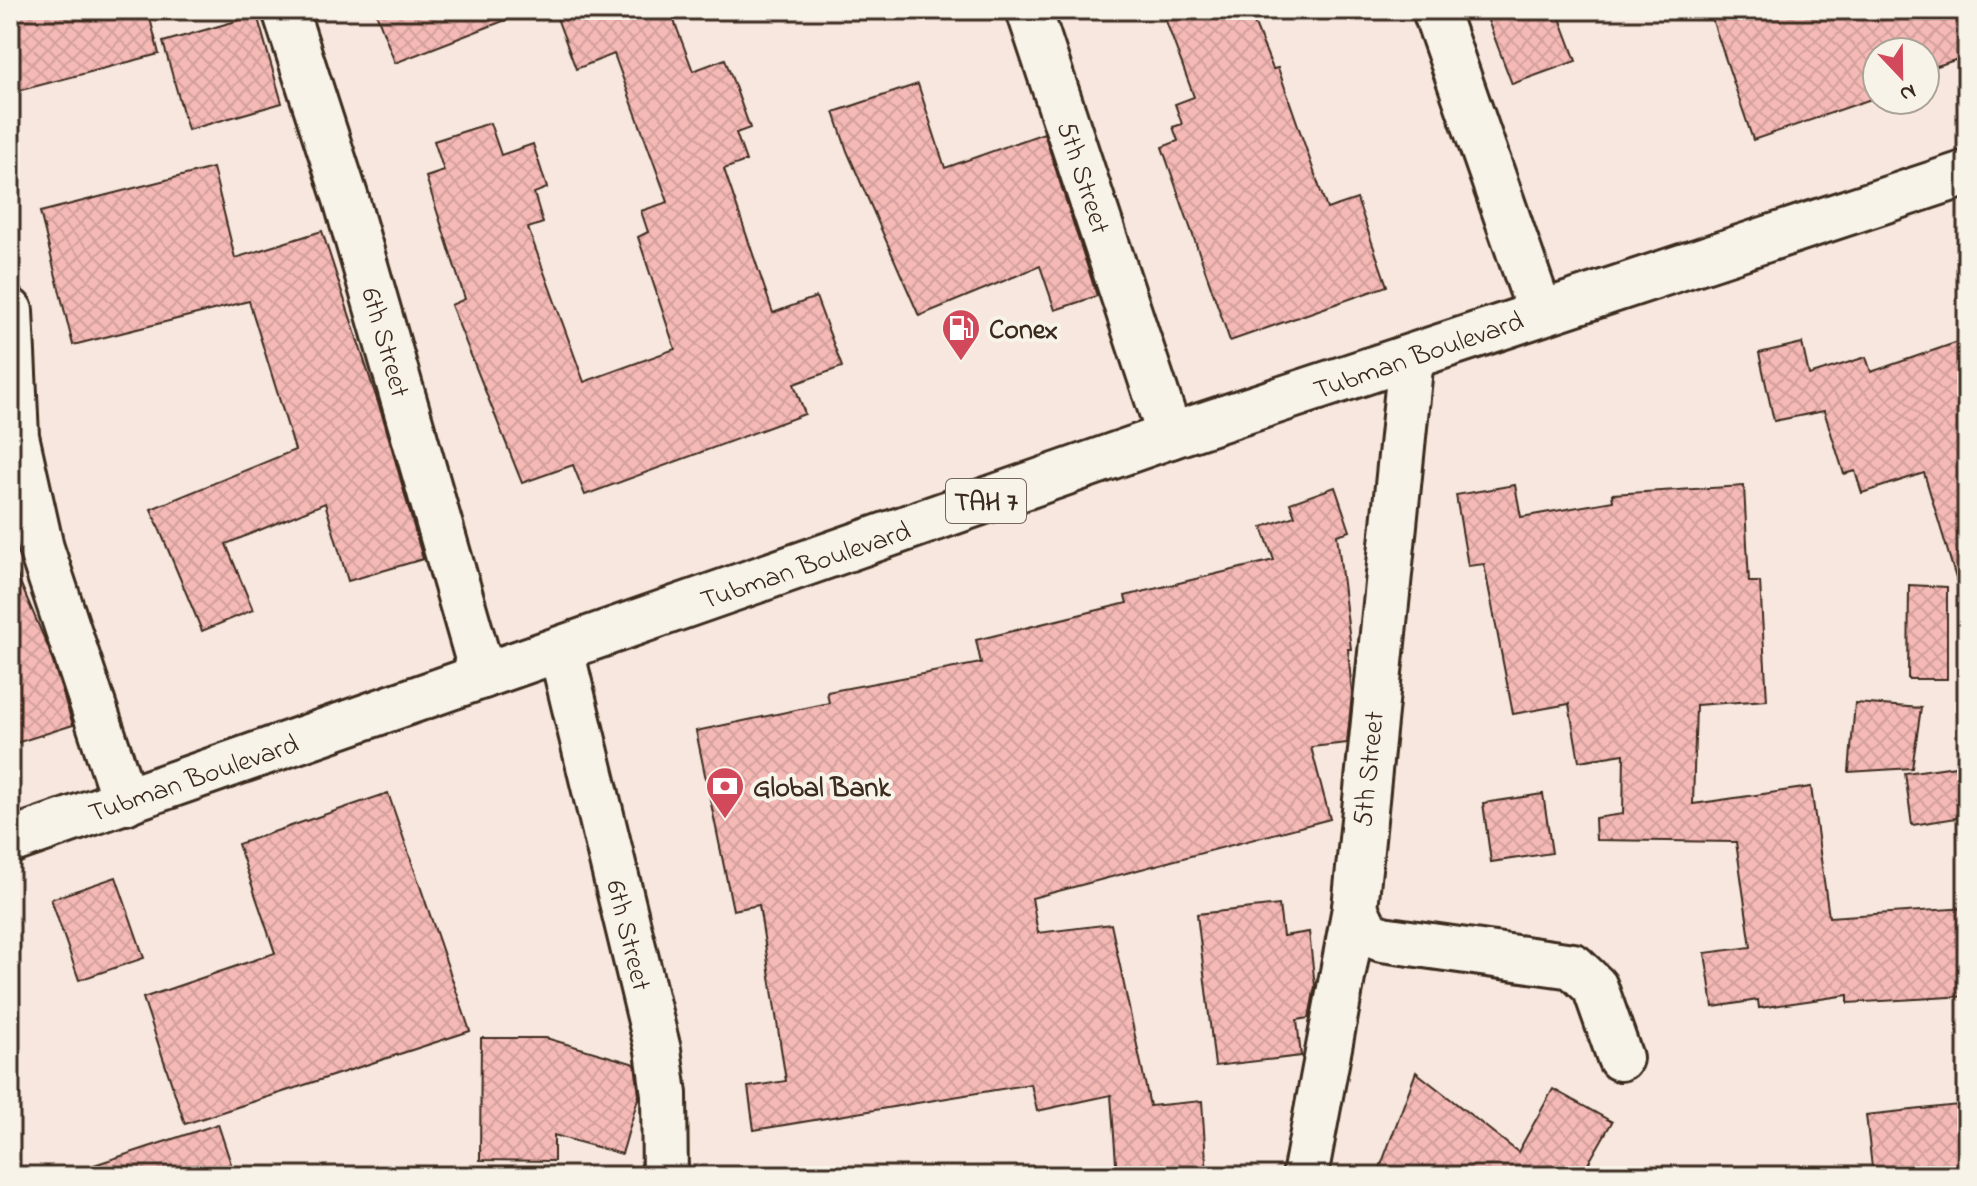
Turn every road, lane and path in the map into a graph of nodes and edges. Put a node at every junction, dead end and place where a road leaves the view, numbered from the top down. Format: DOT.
graph roads {
  1 [pos="285,10"];
  2 [pos="1029,10"];
  3 [pos="1435,10"];
  4 [pos="1967,173"];
  5 [pos="10,311"];
  6 [pos="1540,312"];
  7 [pos="1411,358"];
  8 [pos="1170,436"];
  9 [pos="561,650"];
  10 [pos="483,676"];
  11 [pos="125,802"];
  12 [pos="10,841"];
  13 [pos="1355,908"];
  14 [pos="1620,1058"];
  15 [pos="665,1176"];
  16 [pos="1305,1176"];
  1 -- 10 [label="main road, 6th Street"];
  2 -- 8 [label="main road, 5th Street"];
  3 -- 6 [label="main road"];
  4 -- 6 [label="main road, Tubman Boulevard / TAH 7"];
  5 -- 11 [label="main road"];
  6 -- 7 [label="main road, Tubman Boulevard / TAH 7"];
  7 -- 8 [label="main road, Tubman Boulevard / TAH 7"];
  7 -- 13 [label="main road, 5th Street"];
  8 -- 9 [label="main road, Tubman Boulevard / TAH 7"];
  9 -- 10 [label="main road, Tubman Boulevard / TAH 7"];
  9 -- 15 [label="main road, 6th Street"];
  10 -- 11 [label="main road, Tubman Boulevard / TAH 7"];
  11 -- 12 [label="main road, Tubman Boulevard / TAH 7"];
  13 -- 14 [label="main road"];
  13 -- 16 [label="main road, 5th Street"];
}
